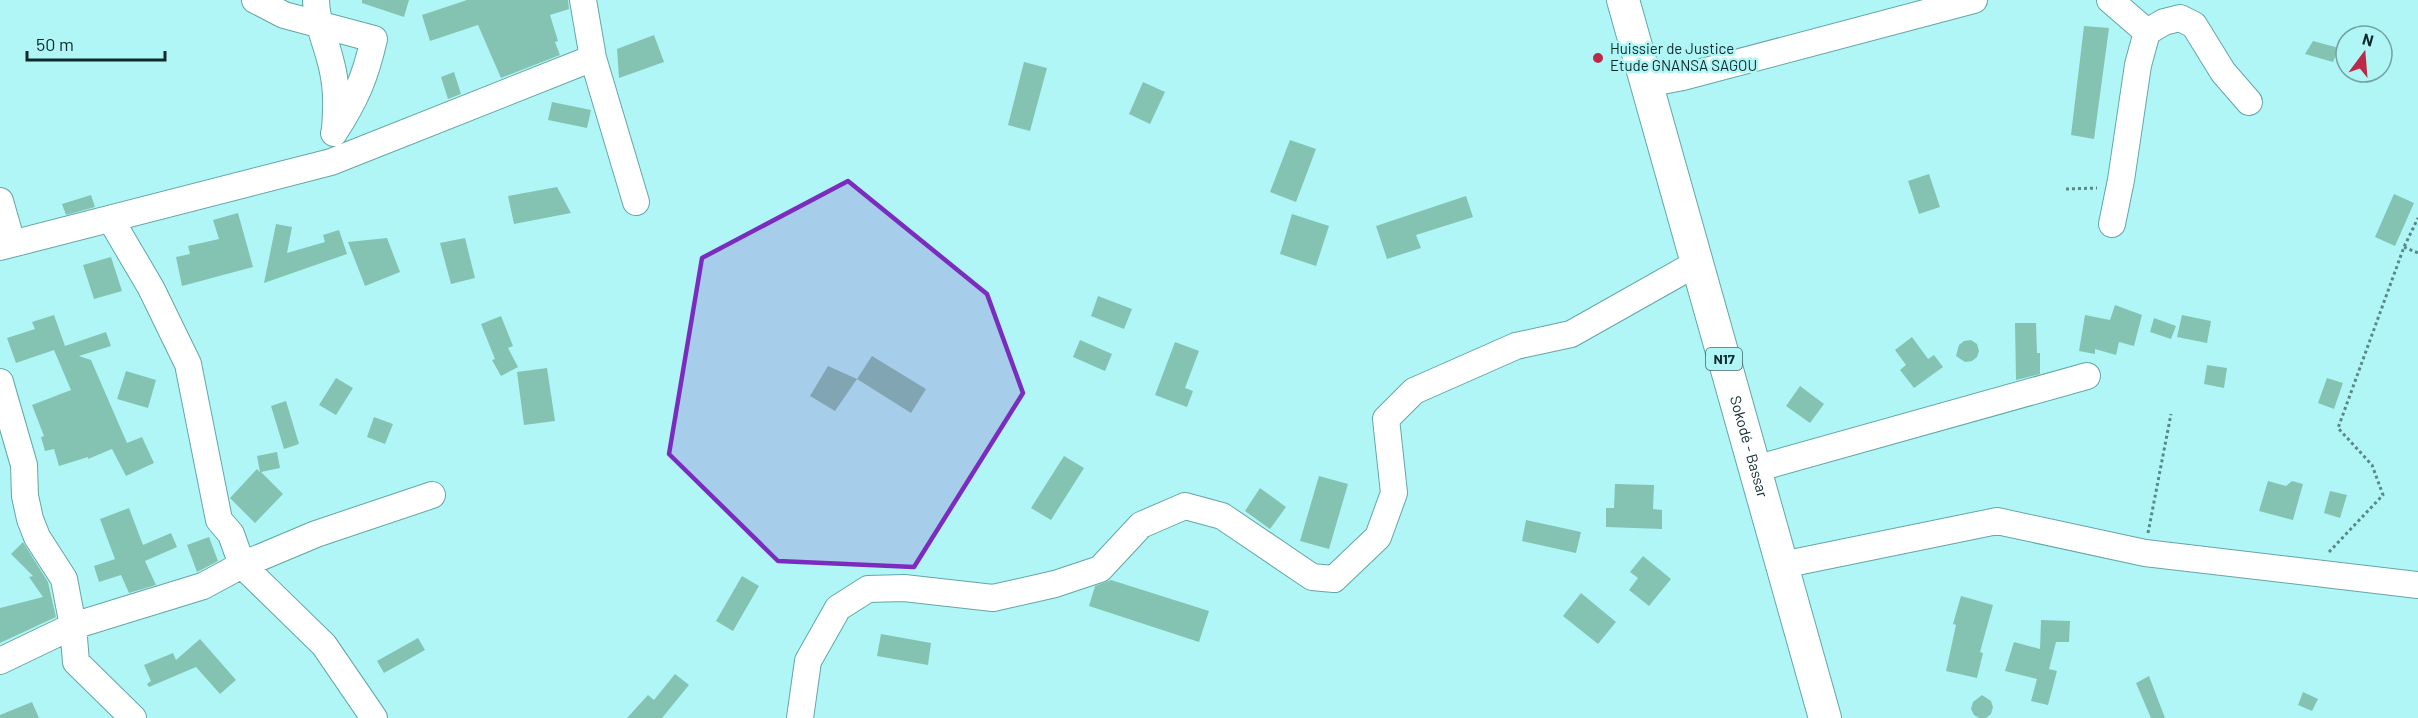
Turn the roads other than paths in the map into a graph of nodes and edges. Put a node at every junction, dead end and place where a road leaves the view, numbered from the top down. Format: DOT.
graph roads {
  1 [pos="255,0"];
  2 [pos="583,0"];
  3 [pos="1623,0"];
  4 [pos="1974,0"];
  5 [pos="2110,0"];
  6 [pos="318,12"];
  7 [pos="2147,32"];
  8 [pos="593,58"];
  9 [pos="1646,84"];
  10 [pos="2249,102"];
  11 [pos="334,133"];
  12 [pos="331,162"];
  13 [pos="0,201"];
  14 [pos="636,202"];
  15 [pos="111,220"];
  16 [pos="2112,224"];
  17 [pos="6,245"];
  18 [pos="1697,262"];
  19 [pos="2087,376"];
  20 [pos="0,382"];
  21 [pos="1755,469"];
  22 [pos="432,495"];
  23 [pos="242,565"];
  24 [pos="1782,565"];
  25 [pos="2418,585"];
  26 [pos="73,626"];
  27 [pos="0,661"];
  28 [pos="133,718"];
  29 [pos="374,718"];
  30 [pos="800,718"];
  31 [pos="1825,718"];
  1 -- 6 [label="street"];
  2 -- 8 [label="street"];
  3 -- 9 [label="main road, Sokodé - Bassar / N17"];
  4 -- 9 [label="street"];
  5 -- 7 [label="street"];
  6 -- 11 [label="street"];
  6 -- 11 [label="street"];
  7 -- 10 [label="street"];
  7 -- 16 [label="street"];
  8 -- 12 [label="street"];
  8 -- 14 [label="street"];
  9 -- 18 [label="main road, Sokodé - Bassar / N17"];
  11 -- 12 [label="street"];
  12 -- 15 [label="street"];
  13 -- 17 [label="street"];
  15 -- 17 [label="street"];
  15 -- 23 [label="street"];
  18 -- 21 [label="main road, Sokodé - Bassar / N17"];
  18 -- 30 [label="street"];
  19 -- 21 [label="street"];
  20 -- 26 [label="street"];
  21 -- 24 [label="main road, Sokodé - Bassar / N17"];
  22 -- 23 [label="street"];
  23 -- 26 [label="street"];
  23 -- 29 [label="street"];
  24 -- 25 [label="street"];
  24 -- 31 [label="main road, Sokodé - Bassar / N17"];
  26 -- 27 [label="street"];
  26 -- 28 [label="street"];
}
